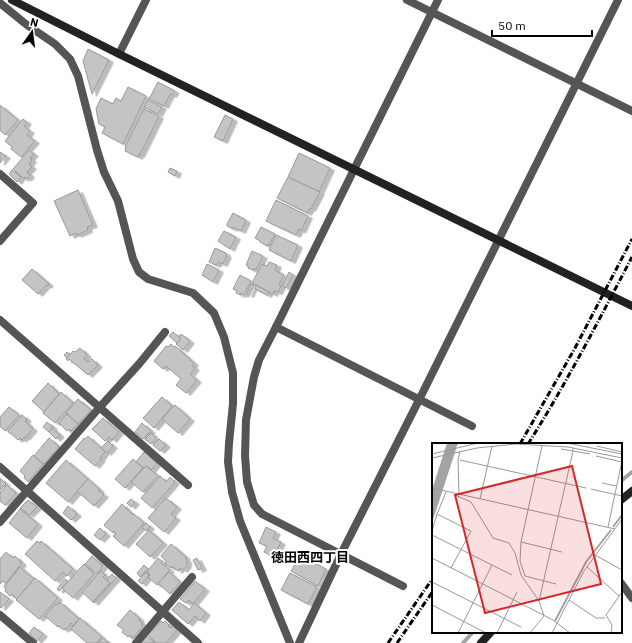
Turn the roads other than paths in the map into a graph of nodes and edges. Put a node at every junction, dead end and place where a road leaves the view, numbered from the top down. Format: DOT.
graph roads {
  1 [pos="146,0"];
  2 [pos="407,0"];
  3 [pos="438,0"];
  4 [pos="618,0"];
  5 [pos="17,1"];
  6 [pos="0,3"];
  7 [pos="432,13"];
  8 [pos="119,54"];
  9 [pos="577,84"];
  10 [pos="632,111"];
  11 [pos="354,169"];
  12 [pos="0,174"];
  13 [pos="0,241"];
  14 [pos="498,241"];
  15 [pos="632,306"];
  16 [pos="0,320"];
  17 [pos="276,327"];
  18 [pos="165,332"];
  19 [pos="419,400"];
  20 [pos="99,408"];
  21 [pos="472,426"];
  22 [pos="0,467"];
  23 [pos="188,485"];
  24 [pos="27,490"];
  25 [pos="632,491"];
  26 [pos="622,499"];
  27 [pos="0,522"];
  28 [pos="341,554"];
  29 [pos="192,577"];
  30 [pos="622,584"];
  31 [pos="403,586"];
  32 [pos="632,598"];
  33 [pos="163,612"];
  34 [pos="0,615"];
  35 [pos="490,633"];
  36 [pos="483,642"];
  37 [pos="33,643"];
  38 [pos="136,643"];
  39 [pos="198,643"];
  40 [pos="290,643"];
  41 [pos="299,643"];
  1 -- 8 [label="street"];
  2 -- 7 [label="street"];
  3 -- 7 [label="street"];
  4 -- 9 [label="street"];
  5 -- 8 [label="street"];
  6 -- 40 [label="street"];
  7 -- 9 [label="street"];
  7 -- 11 [label="street"];
  8 -- 11 [label="street"];
  9 -- 10 [label="street"];
  9 -- 14 [label="street"];
  11 -- 14 [label="street"];
  11 -- 17 [label="street"];
  12 -- 13 [label="street"];
  14 -- 15 [label="street"];
  14 -- 19 [label="street"];
  16 -- 20 [label="street"];
  17 -- 19 [label="street"];
  17 -- 28 [label="street"];
  18 -- 20 [label="street"];
  19 -- 21 [label="street"];
  19 -- 28 [label="street"];
  20 -- 23 [label="street"];
  20 -- 24 [label="street"];
  22 -- 24 [label="street"];
  24 -- 27 [label="street"];
  24 -- 33 [label="street"];
  25 -- 26 [label="street"];
  28 -- 31 [label="street"];
  28 -- 41 [label="street"];
  29 -- 33 [label="street"];
  30 -- 32 [label="street"];
  33 -- 38 [label="street"];
  33 -- 39 [label="street"];
  34 -- 37 [label="street"];
  35 -- 36 [label="street"];
}
